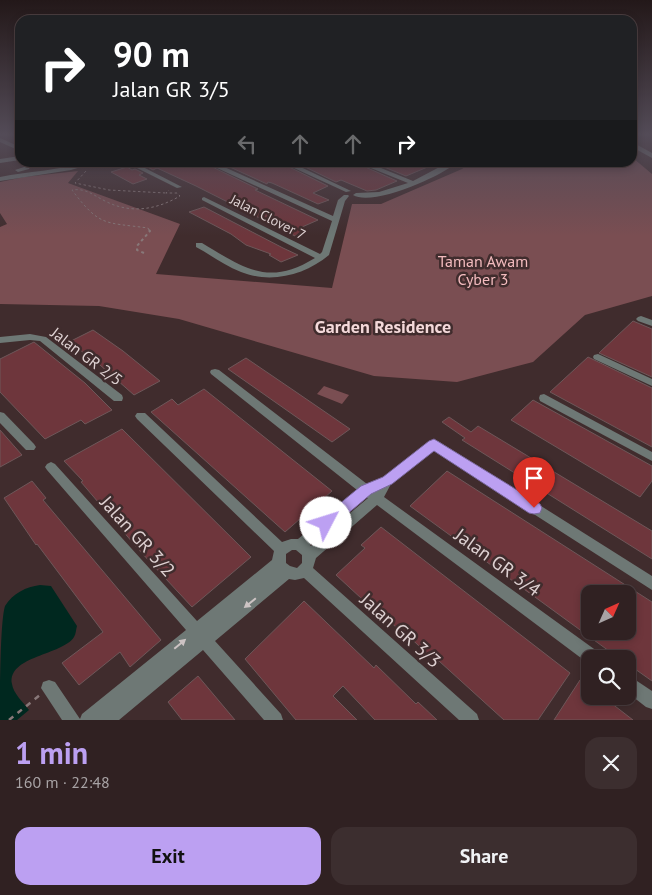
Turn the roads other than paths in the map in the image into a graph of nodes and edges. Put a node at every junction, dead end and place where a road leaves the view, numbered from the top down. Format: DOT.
graph roads {
  1 [pos="22,169"];
  2 [pos="65,169"];
  3 [pos="142,169"];
  4 [pos="222,169"];
  5 [pos="297,169"];
  6 [pos="376,169"];
  7 [pos="443,169"];
  8 [pos="0,172"];
  9 [pos="0,179"];
  10 [pos="413,183"];
  11 [pos="177,186"];
  12 [pos="347,193"];
  13 [pos="204,199"];
  14 [pos="336,220"];
  15 [pos="199,244"];
  16 [pos="321,258"];
  17 [pos="641,318"];
  18 [pos="652,323"];
  19 [pos="0,340"];
  20 [pos="598,357"];
  21 [pos="214,372"];
  22 [pos="652,383"];
  23 [pos="118,398"];
  24 [pos="544,398"];
  25 [pos="0,416"];
  26 [pos="141,416"];
  27 [pos="30,447"];
  28 [pos="652,457"];
  29 [pos="51,467"];
  30 [pos="372,494"];
  31 [pos="305,550"];
  32 [pos="282,562"];
  33 [pos="304,570"];
  34 [pos="652,584"];
  35 [pos="200,635"];
  36 [pos="583,650"];
  37 [pos="50,688"];
  38 [pos="636,689"];
  39 [pos="652,701"];
  40 [pos="72,720"];
  41 [pos="88,720"];
  42 [pos="106,720"];
  43 [pos="275,720"];
  44 [pos="471,720"];
  1 -- 8 [label="street"];
  2 -- 9 [label="street"];
  3 -- 11 [label="street"];
  4 -- 14 [label="street"];
  5 -- 12 [label="street"];
  6 -- 10 [label="street"];
  7 -- 10 [label="street"];
  10 -- 12 [label="street"];
  12 -- 14 [label="street"];
  13 -- 16 [label="street, Jalan Clover 7"];
  14 -- 16 [label="street"];
  15 -- 16 [label="street"];
  17 -- 18 [label="street"];
  19 -- 23 [label="street, Jalan GR 2/5"];
  20 -- 22 [label="street"];
  21 -- 30 [label="street, Jalan GR 3/4"];
  24 -- 28 [label="street"];
  25 -- 27 [label="street"];
  26 -- 32 [label="street"];
  29 -- 35 [label="street, Jalan GR 3/2"];
  30 -- 31 [label="street"];
  30 -- 34 [label="street"];
  30 -- 36 [label="street, Jalan GR 3/4"];
  31 -- 32 [label="street"];
  31 -- 33 [label="street"];
  32 -- 33 [label="street"];
  32 -- 35 [label="street"];
  33 -- 44 [label="street, Jalan GR 3/3"];
  41 -- 35 [label="street, one-way"];
  35 -- 42 [label="street"];
  35 -- 43 [label="street, Jalan GR 3/2"];
  37 -- 40 [label="street"];
  38 -- 39 [label="street"];
}
